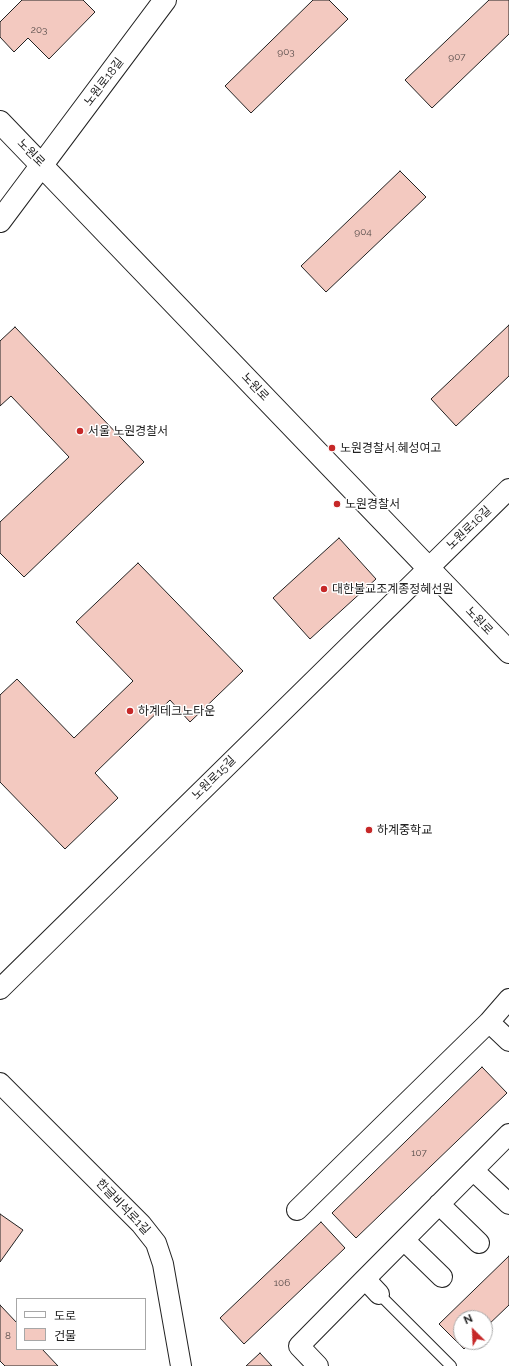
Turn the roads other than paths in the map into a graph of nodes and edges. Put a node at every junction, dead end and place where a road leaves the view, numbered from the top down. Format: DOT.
graph roads {
  1 [pos="165,0"];
  2 [pos="0,122"];
  3 [pos="42,165"];
  4 [pos="0,221"];
  5 [pos="509,489"];
  6 [pos="428,568"];
  7 [pos="509,652"];
  8 [pos="0,990"];
  9 [pos="509,999"];
  10 [pos="489,1022"];
  11 [pos="509,1041"];
  12 [pos="0,1082"];
  13 [pos="509,1134"];
  14 [pos="473,1170"];
  15 [pos="439,1204"];
  16 [pos="509,1204"];
  17 [pos="297,1210"];
  18 [pos="404,1240"];
  19 [pos="479,1243"];
  20 [pos="442,1277"];
  21 [pos="365,1279"];
  22 [pos="380,1294"];
  23 [pos="180,1366"];
  24 [pos="318,1366"];
  25 [pos="451,1366"];
  1 -- 3 [label="main road, 노원로18길"];
  2 -- 3 [label="main road, 노원로"];
  3 -- 4 [label="main road, 노원로18길"];
  3 -- 6 [label="main road, 노원로"];
  5 -- 6 [label="street, 노원로16길"];
  6 -- 7 [label="main road, 노원로"];
  6 -- 8 [label="street, 노원로15길"];
  9 -- 10 [label="street"];
  10 -- 11 [label="street"];
  10 -- 17 [label="street"];
  12 -- 23 [label="street, 한글비석로1길"];
  13 -- 14 [label="street"];
  14 -- 15 [label="street"];
  14 -- 16 [label="street"];
  15 -- 18 [label="street"];
  15 -- 19 [label="street"];
  18 -- 20 [label="street"];
  18 -- 21 [label="street"];
  21 -- 22 [label="street"];
  21 -- 24 [label="street"];
  22 -- 25 [label="lane"];
}
